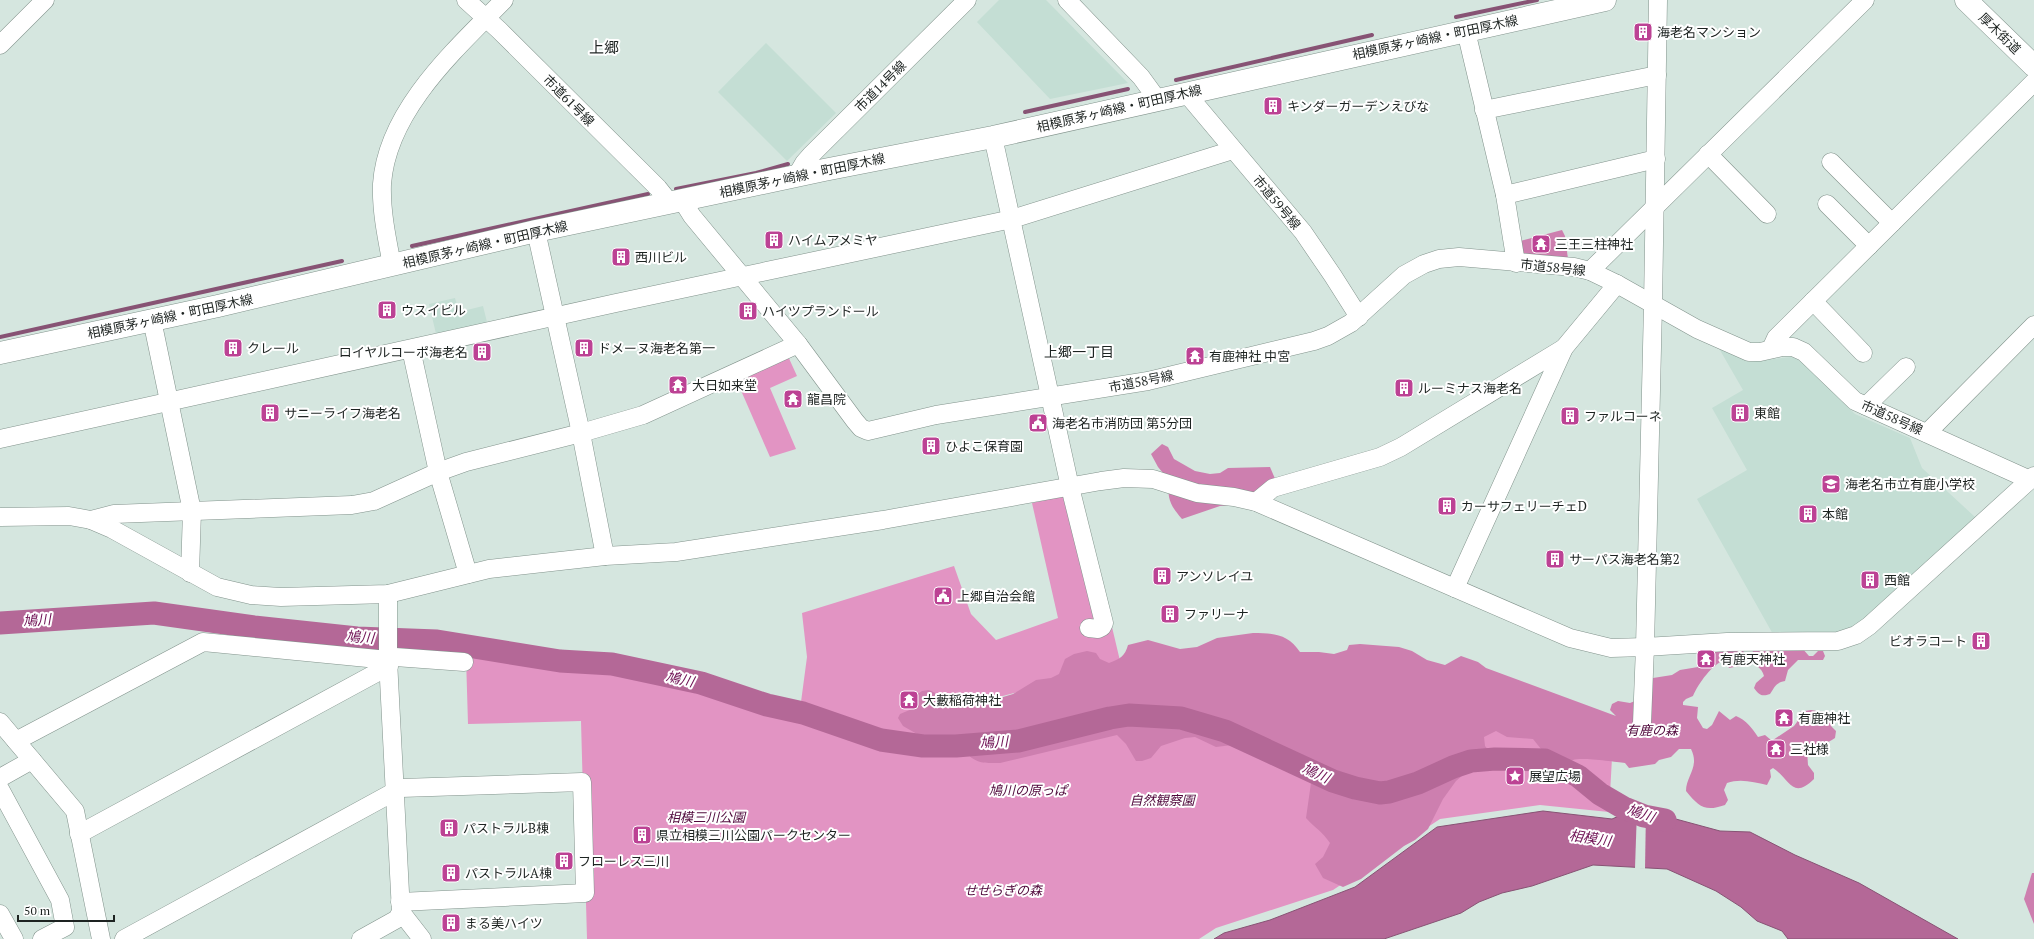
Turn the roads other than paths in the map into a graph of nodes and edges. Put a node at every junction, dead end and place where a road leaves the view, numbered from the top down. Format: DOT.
graph roads {
  1 [pos="45,0"];
  2 [pos="466,0"];
  3 [pos="504,0"];
  4 [pos="967,0"];
  5 [pos="1067,0"];
  6 [pos="1605,0"];
  7 [pos="1658,0"];
  8 [pos="1864,0"];
  9 [pos="1966,0"];
  10 [pos="485,19"];
  11 [pos="1466,31"];
  12 [pos="0,44"];
  13 [pos="2034,66"];
  14 [pos="1657,75"];
  15 [pos="2034,82"];
  16 [pos="1186,93"];
  17 [pos="1157,99"];
  18 [pos="1484,110"];
  19 [pos="993,136"];
  20 [pos="1233,150"];
  21 [pos="1708,154"];
  22 [pos="1656,159"];
  23 [pos="1831,162"];
  24 [pos="797,175"];
  25 [pos="1505,195"];
  26 [pos="676,201"];
  27 [pos="1828,204"];
  28 [pos="1654,207"];
  29 [pos="1767,214"];
  30 [pos="1012,219"];
  31 [pos="1892,223"];
  32 [pos="536,231"];
  33 [pos="1869,246"];
  34 [pos="1516,263"];
  35 [pos="392,265"];
  36 [pos="1590,271"];
  37 [pos="742,277"];
  38 [pos="1617,284"];
  39 [pos="1814,301"];
  40 [pos="1653,304"];
  41 [pos="1359,317"];
  42 [pos="554,318"];
  43 [pos="152,320"];
  44 [pos="2034,326"];
  45 [pos="798,344"];
  46 [pos="1564,348"];
  47 [pos="411,349"];
  48 [pos="1771,349"];
  49 [pos="1854,350"];
  50 [pos="0,353"];
  51 [pos="1897,370"];
  52 [pos="1051,397"];
  53 [pos="168,401"];
  54 [pos="1866,406"];
  55 [pos="581,433"];
  56 [pos="1927,433"];
  57 [pos="0,439"];
  58 [pos="438,472"];
  59 [pos="2032,478"];
  60 [pos="1070,487"];
  61 [pos="1256,502"];
  62 [pos="192,511"];
  63 [pos="0,518"];
  64 [pos="90,520"];
  65 [pos="605,556"];
  66 [pos="190,573"];
  67 [pos="468,574"];
  68 [pos="1455,588"];
  69 [pos="388,594"];
  70 [pos="1089,628"];
  71 [pos="1646,647"];
  72 [pos="389,660"];
  73 [pos="464,662"];
  74 [pos="0,722"];
  75 [pos="1642,723"];
  76 [pos="16,742"];
  77 [pos="32,760"];
  78 [pos="0,778"];
  79 [pos="0,789"];
  80 [pos="395,791"];
  81 [pos="79,834"];
  82 [pos="401,907"];
  83 [pos="0,914"];
  84 [pos="14,939"];
  85 [pos="42,939"];
  86 [pos="101,939"];
  87 [pos="124,939"];
  88 [pos="361,939"];
  89 [pos="422,939"];
  1 -- 12 [label="street"];
  2 -- 10 [label="street, 市道61号線"];
  3 -- 10 [label="street"];
  4 -- 24 [label="street, 市道14号線"];
  5 -- 17 [label="street"];
  6 -- 11 [label="main road, 相模原茅ヶ崎線・町田厚木線"];
  7 -- 14 [label="street"];
  8 -- 21 [label="street"];
  9 -- 13 [label="main road, 厚木街道"];
  10 -- 26 [label="street, 市道61号線"];
  10 -- 35 [label="street"];
  11 -- 16 [label="main road, 相模原茅ヶ崎線・町田厚木線"];
  11 -- 18 [label="street"];
  14 -- 18 [label="street"];
  14 -- 22 [label="street"];
  15 -- 31 [label="street"];
  16 -- 17 [label="main road, 相模原茅ヶ崎線・町田厚木線"];
  16 -- 20 [label="street, 市道59号線"];
  17 -- 19 [label="main road, 相模原茅ヶ崎線・町田厚木線"];
  18 -- 25 [label="street"];
  19 -- 24 [label="main road, 相模原茅ヶ崎線・町田厚木線"];
  19 -- 30 [label="street"];
  20 -- 30 [label="street"];
  20 -- 41 [label="street, 市道59号線"];
  21 -- 28 [label="street"];
  21 -- 29 [label="street"];
  22 -- 25 [label="street"];
  22 -- 28 [label="street"];
  23 -- 31 [label="street"];
  24 -- 26 [label="main road, 相模原茅ヶ崎線・町田厚木線"];
  25 -- 34 [label="street"];
  26 -- 32 [label="main road, 相模原茅ヶ崎線・町田厚木線"];
  26 -- 37 [label="street, 市道61号線"];
  27 -- 33 [label="street"];
  28 -- 36 [label="street"];
  28 -- 40 [label="street"];
  30 -- 37 [label="street"];
  30 -- 52 [label="street"];
  31 -- 33 [label="street"];
  32 -- 35 [label="main road, 相模原茅ヶ崎線・町田厚木線"];
  32 -- 42 [label="street"];
  33 -- 39 [label="street"];
  34 -- 36 [label="street, 市道58号線"];
  34 -- 41 [label="street, 市道58号線"];
  35 -- 43 [label="main road, 相模原茅ヶ崎線・町田厚木線"];
  36 -- 38 [label="street, 市道58号線"];
  37 -- 42 [label="street"];
  37 -- 45 [label="street, 市道61号線"];
  38 -- 40 [label="street, 市道58号線"];
  38 -- 46 [label="street"];
  39 -- 48 [label="street"];
  39 -- 49 [label="street"];
  40 -- 48 [label="street, 市道58号線"];
  40 -- 71 [label="street"];
  41 -- 52 [label="street, 市道58号線"];
  42 -- 47 [label="street"];
  42 -- 55 [label="street"];
  43 -- 50 [label="main road, 相模原茅ヶ崎線・町田厚木線"];
  43 -- 53 [label="street"];
  44 -- 56 [label="street"];
  45 -- 52 [label="street, 市道58号線"];
  45 -- 55 [label="street"];
  46 -- 61 [label="street"];
  46 -- 68 [label="street"];
  47 -- 53 [label="street"];
  47 -- 58 [label="street"];
  48 -- 54 [label="street, 市道58号線"];
  51 -- 54 [label="street"];
  52 -- 60 [label="street"];
  53 -- 57 [label="street"];
  53 -- 62 [label="street"];
  54 -- 56 [label="street, 市道58号線"];
  55 -- 58 [label="street"];
  55 -- 65 [label="street"];
  56 -- 59 [label="street, 市道58号線"];
  58 -- 62 [label="street"];
  58 -- 67 [label="street"];
  59 -- 71 [label="street"];
  60 -- 61 [label="street"];
  60 -- 65 [label="street"];
  60 -- 70 [label="street"];
  61 -- 68 [label="street"];
  62 -- 64 [label="street"];
  62 -- 66 [label="street"];
  63 -- 64 [label="street"];
  64 -- 66 [label="street"];
  65 -- 67 [label="street"];
  66 -- 69 [label="street"];
  67 -- 69 [label="street"];
  68 -- 71 [label="street"];
  69 -- 72 [label="street"];
  71 -- 75 [label="street"];
  72 -- 73 [label="street"];
  72 -- 76 [label="street"];
  72 -- 80 [label="street"];
  72 -- 81 [label="street"];
  74 -- 76 [label="street"];
  76 -- 77 [label="street"];
  77 -- 78 [label="street"];
  77 -- 81 [label="street"];
  79 -- 85 [label="street"];
  80 -- 82 [label="street"];
  80 -- 82 [label="street"];
  80 -- 87 [label="street"];
  81 -- 86 [label="street"];
  82 -- 88 [label="street"];
  82 -- 89 [label="street"];
  83 -- 84 [label="street"];
}
